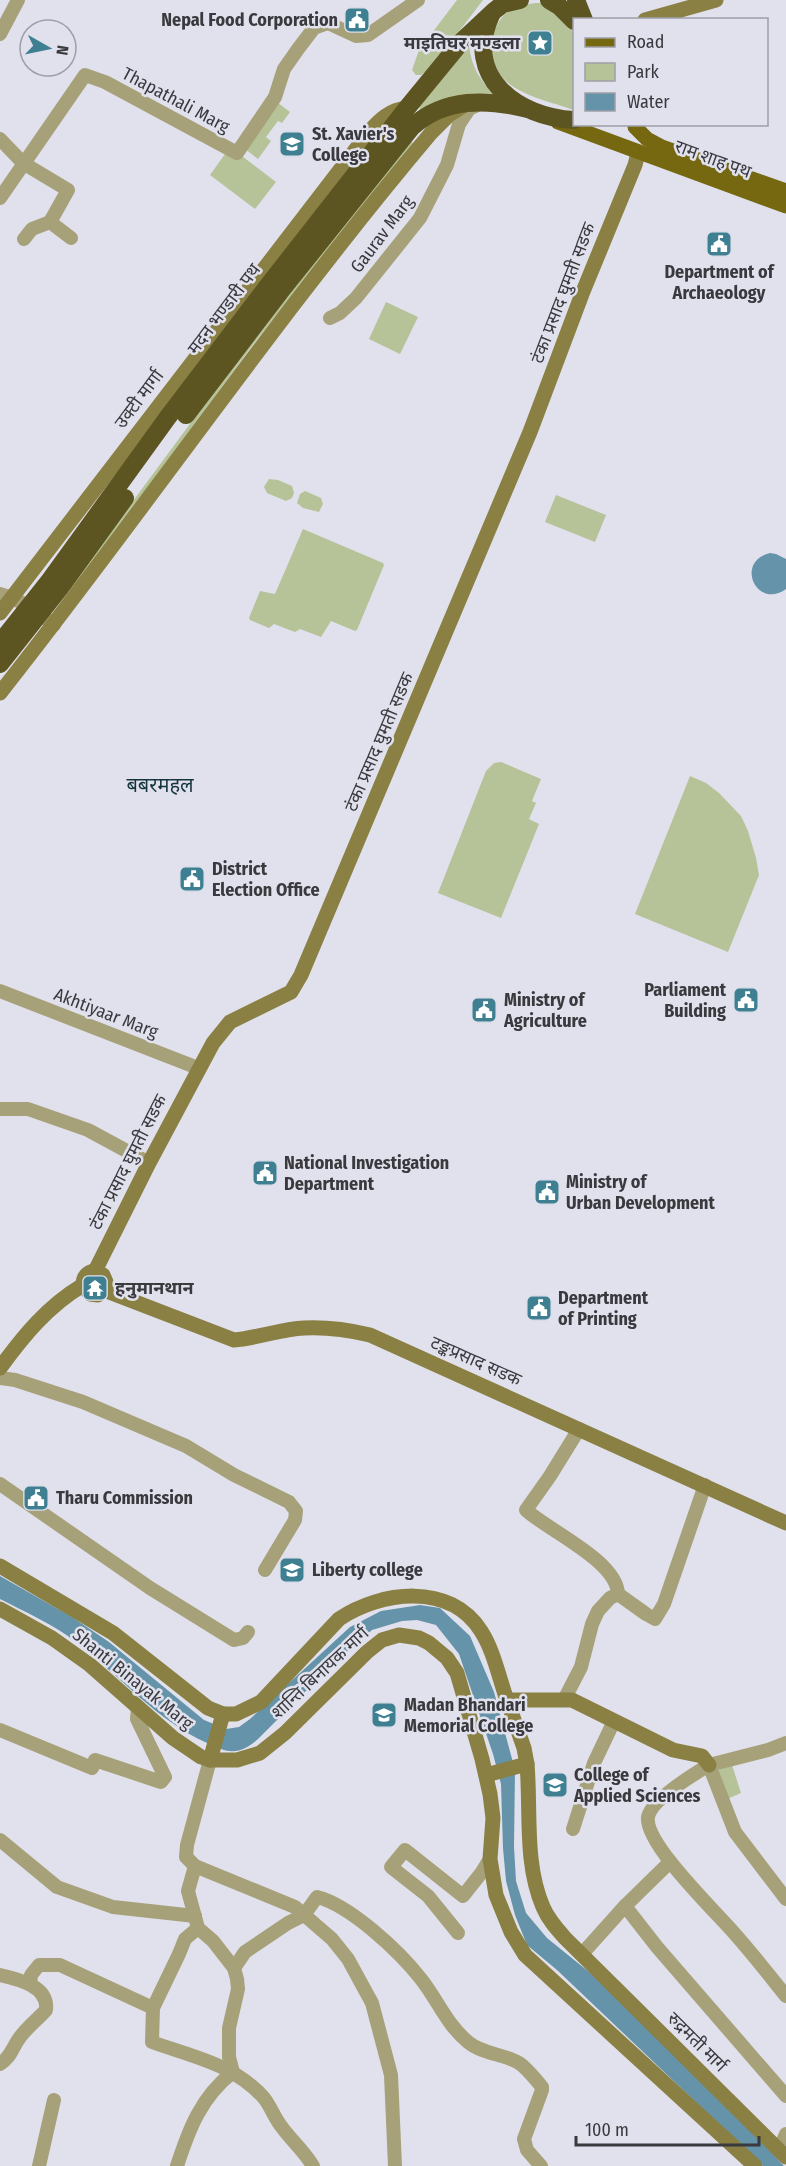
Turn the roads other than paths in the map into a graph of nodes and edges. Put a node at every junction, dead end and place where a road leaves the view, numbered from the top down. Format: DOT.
graph roads {
  1 [pos="18,0"];
  2 [pos="418,0"];
  3 [pos="549,0"];
  4 [pos="576,0"];
  5 [pos="716,0"];
  6 [pos="506,4"];
  7 [pos="583,18"];
  8 [pos="652,18"];
  9 [pos="573,20"];
  10 [pos="0,34"];
  11 [pos="479,102"];
  12 [pos="533,111"];
  13 [pos="402,115"];
  14 [pos="573,120"];
  15 [pos="634,126"];
  16 [pos="0,139"];
  17 [pos="631,150"];
  18 [pos="23,163"];
  19 [pos="786,191"];
  20 [pos="0,198"];
  21 [pos="786,206"];
  22 [pos="50,222"];
  23 [pos="71,238"];
  24 [pos="24,239"];
  25 [pos="330,318"];
  26 [pos="6,596"];
  27 [pos="0,613"];
  28 [pos="41,615"];
  29 [pos="0,643"];
  30 [pos="0,664"];
  31 [pos="0,693"];
  32 [pos="0,991"];
  33 [pos="198,1068"];
  34 [pos="0,1105"];
  35 [pos="0,1109"];
  36 [pos="18,1109"];
  37 [pos="149,1162"];
  38 [pos="95,1271"];
  39 [pos="83,1285"];
  40 [pos="104,1290"];
  41 [pos="0,1368"];
  42 [pos="0,1378"];
  43 [pos="579,1429"];
  44 [pos="0,1484"];
  45 [pos="705,1485"];
  46 [pos="786,1523"];
  47 [pos="0,1566"];
  48 [pos="265,1570"];
  49 [pos="618,1594"];
  50 [pos="0,1610"];
  51 [pos="248,1632"];
  52 [pos="565,1698"];
  53 [pos="507,1700"];
  54 [pos="138,1707"];
  55 [pos="222,1719"];
  56 [pos="614,1721"];
  57 [pos="0,1730"];
  58 [pos="786,1743"];
  59 [pos="211,1755"];
  60 [pos="527,1764"];
  61 [pos="709,1765"];
  62 [pos="486,1775"];
  63 [pos="573,1829"];
  64 [pos="0,1840"];
  65 [pos="490,1858"];
  66 [pos="670,1862"];
  67 [pos="195,1866"];
  68 [pos="786,1899"];
  69 [pos="625,1906"];
  70 [pos="303,1916"];
  71 [pos="196,1922"];
  72 [pos="458,1933"];
  73 [pos="582,1954"];
  74 [pos="234,1968"];
  75 [pos="0,1975"];
  76 [pos="30,1984"];
  77 [pos="786,1996"];
  78 [pos="153,2008"];
  79 [pos="0,2064"];
  80 [pos="233,2072"];
  81 [pos="786,2096"];
  82 [pos="54,2100"];
  83 [pos="786,2134"];
  84 [pos="782,2154"];
  85 [pos="39,2166"];
  86 [pos="177,2166"];
  87 [pos="313,2166"];
  88 [pos="395,2166"];
  89 [pos="541,2166"];
  90 [pos="755,2166"];
  1 -- 10 [label="street"];
  2 -- 18 [label="street, Thapathali Marg"];
  3 -- 9 [label="highway"];
  4 -- 7 [label="highway"];
  5 -- 8 [label="street"];
  6 -- 12 [label="highway"];
  6 -- 13 [label="highway, मदन भण्डारी पथ"];
  11 -- 12 [label="highway, मदन भण्डारी पथ"];
  11 -- 25 [label="street, Gaurav Marg"];
  11 -- 28 [label="street"];
  11 -- 28 [label="highway, मदन भण्डारी पथ"];
  12 -- 14 [label="highway, मदन भण्डारी पथ"];
  12 -- 17 [label="main road"];
  13 -- 26 [label="street, उक्टी मार्गा"];
  13 -- 28 [label="highway, मदन भण्डारी पथ"];
  15 -- 17 [label="main road, राम शाह पथ"];
  15 -- 19 [label="main road, राम शाह पथ"];
  16 -- 18 [label="street"];
  17 -- 21 [label="main road, राम शाह पथ"];
  17 -- 33 [label="street, टंका प्रसाद घुमती सडक"];
  18 -- 20 [label="street"];
  18 -- 22 [label="street"];
  22 -- 23 [label="street"];
  22 -- 24 [label="street"];
  26 -- 27 [label="street, उक्टी मार्गा"];
  26 -- 28 [label="street"];
  28 -- 29 [label="highway, मदन भण्डारी पथ"];
  28 -- 30 [label="highway, मदन भण्डारी पथ"];
  28 -- 31 [label="street"];
  32 -- 33 [label="street, Akhtiyaar Marg"];
  33 -- 37 [label="street, टंका प्रसाद घुमती सडक"];
  34 -- 36 [label="street"];
  35 -- 36 [label="street"];
  36 -- 37 [label="street"];
  37 -- 38 [label="street, टंका प्रसाद घुमती सडक"];
  38 -- 39 [label="street"];
  38 -- 40 [label="street"];
  39 -- 40 [label="street"];
  39 -- 41 [label="street"];
  40 -- 43 [label="street, टङ्कप्रसाद सडक"];
  42 -- 48 [label="street"];
  43 -- 45 [label="street, टङ्कप्रसाद सडक"];
  43 -- 49 [label="street"];
  44 -- 51 [label="street"];
  45 -- 46 [label="street, टङ्कप्रसाद सडक"];
  45 -- 49 [label="street"];
  47 -- 55 [label="street"];
  49 -- 52 [label="street"];
  50 -- 54 [label="street, Shanti Binayak Marg"];
  52 -- 53 [label="street"];
  52 -- 56 [label="street"];
  53 -- 55 [label="street, रुद्रमती मार्ग"];
  53 -- 60 [label="street, रुद्रमती मार्ग"];
  54 -- 57 [label="street"];
  54 -- 59 [label="street, Shanti Binayak Marg"];
  55 -- 59 [label="street"];
  56 -- 61 [label="street"];
  56 -- 63 [label="street"];
  58 -- 61 [label="street"];
  59 -- 62 [label="street, शान्ति बिनायक मार्ग"];
  59 -- 67 [label="street"];
  60 -- 62 [label="street"];
  60 -- 73 [label="street, रुद्रमती मार्ग"];
  61 -- 66 [label="street"];
  61 -- 68 [label="street"];
  62 -- 65 [label="street, शान्ति बिनायक मार्ग"];
  64 -- 71 [label="street"];
  65 -- 72 [label="street"];
  65 -- 90 [label="street, शान्ति बिनायक मार्ग"];
  66 -- 69 [label="street"];
  66 -- 77 [label="street"];
  67 -- 70 [label="street"];
  67 -- 71 [label="street"];
  69 -- 73 [label="street"];
  69 -- 81 [label="street"];
  70 -- 74 [label="street"];
  70 -- 88 [label="street"];
  70 -- 89 [label="street"];
  71 -- 74 [label="street"];
  71 -- 78 [label="street"];
  73 -- 84 [label="street, रुद्रमती मार्ग"];
  74 -- 80 [label="street"];
  75 -- 76 [label="street"];
  76 -- 78 [label="street"];
  76 -- 79 [label="street"];
  78 -- 80 [label="street"];
  80 -- 86 [label="street"];
  80 -- 87 [label="street"];
  82 -- 85 [label="street"];
  83 -- 84 [label="street"];
}
